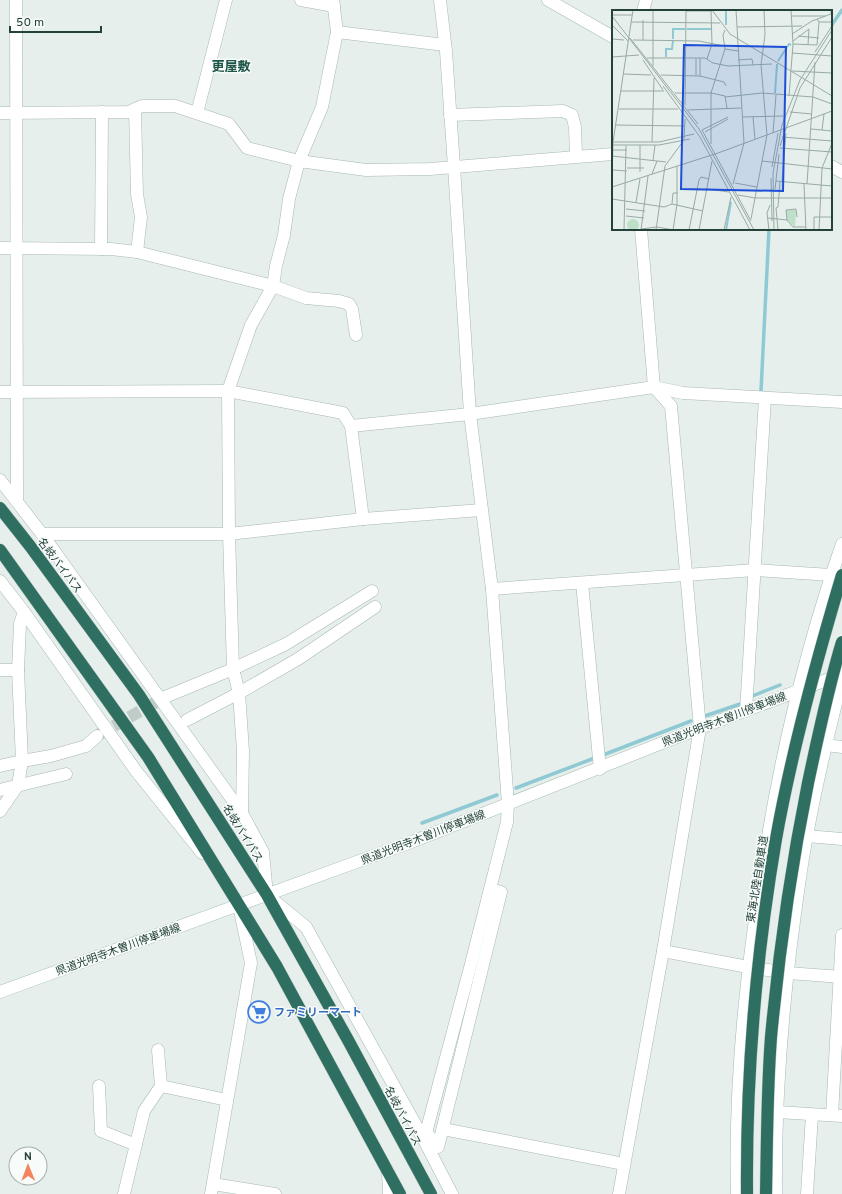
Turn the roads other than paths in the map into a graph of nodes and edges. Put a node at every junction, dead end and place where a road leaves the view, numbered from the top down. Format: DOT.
graph roads {
  1 [pos="16,0"];
  2 [pos="226,0"];
  3 [pos="301,0"];
  4 [pos="440,0"];
  5 [pos="548,0"];
  6 [pos="646,0"];
  7 [pos="334,3"];
  8 [pos="644,10"];
  9 [pos="337,32"];
  10 [pos="612,36"];
  11 [pos="445,46"];
  12 [pos="135,109"];
  13 [pos="102,112"];
  14 [pos="0,113"];
  15 [pos="16,113"];
  16 [pos="197,113"];
  17 [pos="450,116"];
  18 [pos="612,154"];
  19 [pos="576,156"];
  20 [pos="299,161"];
  21 [pos="454,167"];
  22 [pos="832,167"];
  23 [pos="842,172"];
  24 [pos="641,230"];
  25 [pos="0,248"];
  26 [pos="16,248"];
  27 [pos="101,249"];
  28 [pos="137,252"];
  29 [pos="273,286"];
  30 [pos="356,335"];
  31 [pos="654,387"];
  32 [pos="228,391"];
  33 [pos="0,392"];
  34 [pos="17,392"];
  35 [pos="765,398"];
  36 [pos="842,402"];
  37 [pos="470,414"];
  38 [pos="351,426"];
  39 [pos="0,480"];
  40 [pos="17,501"];
  41 [pos="0,508"];
  42 [pos="481,510"];
  43 [pos="363,519"];
  44 [pos="42,534"];
  45 [pos="229,534"];
  46 [pos="842,544"];
  47 [pos="0,550"];
  48 [pos="755,570"];
  49 [pos="686,575"];
  50 [pos="837,575"];
  51 [pos="0,581"];
  52 [pos="582,583"];
  53 [pos="492,589"];
  54 [pos="372,591"];
  55 [pos="375,607"];
  56 [pos="24,612"];
  57 [pos="842,642"];
  58 [pos="233,669"];
  59 [pos="0,670"];
  60 [pos="18,670"];
  61 [pos="842,674"];
  62 [pos="842,679"];
  63 [pos="798,691"];
  64 [pos="239,693"];
  65 [pos="165,697"];
  66 [pos="746,711"];
  67 [pos="187,720"];
  68 [pos="700,728"];
  69 [pos="98,736"];
  70 [pos="826,745"];
  71 [pos="842,747"];
  72 [pos="22,761"];
  73 [pos="0,766"];
  74 [pos="600,769"];
  75 [pos="66,774"];
  76 [pos="18,785"];
  77 [pos="0,790"];
  78 [pos="508,804"];
  79 [pos="0,811"];
  80 [pos="242,813"];
  81 [pos="807,836"];
  82 [pos="842,839"];
  83 [pos="220,876"];
  84 [pos="490,889"];
  85 [pos="267,895"];
  86 [pos="238,905"];
  87 [pos="842,935"];
  88 [pos="663,951"];
  89 [pos="748,967"];
  90 [pos="788,973"];
  91 [pos="841,977"];
  92 [pos="0,992"];
  93 [pos="158,1050"];
  94 [pos="99,1086"];
  95 [pos="161,1086"];
  96 [pos="227,1100"];
  97 [pos="777,1112"];
  98 [pos="812,1115"];
  99 [pos="837,1116"];
  100 [pos="443,1129"];
  101 [pos="425,1136"];
  102 [pos="136,1145"];
  103 [pos="624,1164"];
  104 [pos="388,1171"];
  105 [pos="212,1189"];
  106 [pos="124,1194"];
  107 [pos="275,1194"];
  108 [pos="389,1194"];
  109 [pos="400,1194"];
  110 [pos="431,1194"];
  111 [pos="452,1194"];
  112 [pos="619,1194"];
  113 [pos="737,1194"];
  114 [pos="747,1194"];
  115 [pos="766,1194"];
  116 [pos="776,1194"];
  117 [pos="807,1194"];
  1 -- 15 [label="street"];
  2 -- 16 [label="street"];
  3 -- 7 [label="street"];
  4 -- 11 [label="street"];
  5 -- 10 [label="street"];
  6 -- 8 [label="street"];
  7 -- 9 [label="street"];
  9 -- 11 [label="street"];
  9 -- 20 [label="street"];
  11 -- 17 [label="street"];
  12 -- 13 [label="street"];
  12 -- 16 [label="street"];
  12 -- 28 [label="street"];
  13 -- 15 [label="street"];
  13 -- 27 [label="street"];
  14 -- 15 [label="street"];
  15 -- 26 [label="street"];
  16 -- 20 [label="street"];
  17 -- 19 [label="street"];
  17 -- 21 [label="street"];
  18 -- 19 [label="street"];
  19 -- 21 [label="street"];
  20 -- 21 [label="street"];
  20 -- 29 [label="street"];
  21 -- 37 [label="street"];
  22 -- 23 [label="street"];
  24 -- 31 [label="street"];
  25 -- 26 [label="street"];
  26 -- 27 [label="street"];
  26 -- 34 [label="street"];
  27 -- 28 [label="street"];
  28 -- 29 [label="street"];
  29 -- 30 [label="street"];
  29 -- 32 [label="street"];
  31 -- 35 [label="street"];
  31 -- 37 [label="street"];
  31 -- 49 [label="street"];
  32 -- 34 [label="street"];
  32 -- 38 [label="street"];
  32 -- 45 [label="street"];
  33 -- 34 [label="street"];
  34 -- 40 [label="street"];
  35 -- 36 [label="street"];
  35 -- 48 [label="street"];
  37 -- 38 [label="street"];
  37 -- 42 [label="street"];
  38 -- 43 [label="street"];
  39 -- 40 [label="street"];
  40 -- 44 [label="street"];
  41 -- 85 [label="highway, 名岐バイパス"];
  42 -- 43 [label="street"];
  42 -- 53 [label="street"];
  43 -- 45 [label="street"];
  44 -- 45 [label="street"];
  44 -- 80 [label="street"];
  45 -- 58 [label="street"];
  46 -- 50 [label="street"];
  47 -- 83 [label="highway"];
  48 -- 49 [label="street"];
  48 -- 50 [label="street"];
  48 -- 66 [label="street"];
  49 -- 52 [label="street"];
  49 -- 68 [label="street"];
  50 -- 63 [label="street"];
  50 -- 114 [label="highway, 東海北陸自動車道, bridge"];
  51 -- 56 [label="street"];
  52 -- 53 [label="street"];
  52 -- 74 [label="street"];
  53 -- 78 [label="street"];
  54 -- 58 [label="street"];
  55 -- 64 [label="street"];
  56 -- 60 [label="street"];
  56 -- 83 [label="street"];
  57 -- 115 [label="highway, bridge"];
  58 -- 64 [label="street"];
  58 -- 65 [label="street"];
  59 -- 60 [label="street"];
  60 -- 72 [label="street"];
  61 -- 63 [label="street, 県道光明寺木曽川停車場線"];
  62 -- 70 [label="street"];
  63 -- 66 [label="street, 県道光明寺木曽川停車場線"];
  63 -- 89 [label="street"];
  64 -- 67 [label="street"];
  64 -- 80 [label="street"];
  66 -- 68 [label="street, 県道光明寺木曽川停車場線"];
  68 -- 74 [label="street, 県道光明寺木曽川停車場線"];
  68 -- 88 [label="street"];
  69 -- 72 [label="street"];
  70 -- 71 [label="street"];
  70 -- 81 [label="street"];
  72 -- 73 [label="street"];
  72 -- 76 [label="street"];
  74 -- 78 [label="street, 県道光明寺木曽川停車場線"];
  75 -- 76 [label="street"];
  76 -- 77 [label="street"];
  76 -- 79 [label="street"];
  78 -- 84 [label="street"];
  78 -- 85 [label="street, 県道光明寺木曽川停車場線"];
  80 -- 85 [label="street"];
  81 -- 82 [label="street"];
  81 -- 90 [label="street"];
  83 -- 86 [label="highway"];
  84 -- 100 [label="street"];
  84 -- 101 [label="street"];
  85 -- 86 [label="street, 県道光明寺木曽川停車場線"];
  85 -- 101 [label="street"];
  85 -- 110 [label="highway, 名岐バイパス"];
  86 -- 92 [label="street, 県道光明寺木曽川停車場線"];
  86 -- 96 [label="street"];
  86 -- 104 [label="highway"];
  87 -- 91 [label="street"];
  88 -- 89 [label="street"];
  88 -- 103 [label="street"];
  89 -- 90 [label="street"];
  89 -- 113 [label="street"];
  90 -- 91 [label="street"];
  90 -- 97 [label="street"];
  91 -- 99 [label="street"];
  93 -- 95 [label="street"];
  94 -- 102 [label="street"];
  95 -- 96 [label="street"];
  95 -- 102 [label="street"];
  96 -- 105 [label="street"];
  97 -- 98 [label="street"];
  97 -- 116 [label="street"];
  98 -- 99 [label="street"];
  98 -- 117 [label="street"];
  100 -- 101 [label="street"];
  100 -- 103 [label="street"];
  101 -- 111 [label="street"];
  102 -- 106 [label="street"];
  103 -- 112 [label="street"];
  104 -- 108 [label="street"];
  104 -- 109 [label="highway"];
  105 -- 107 [label="street"];
}
